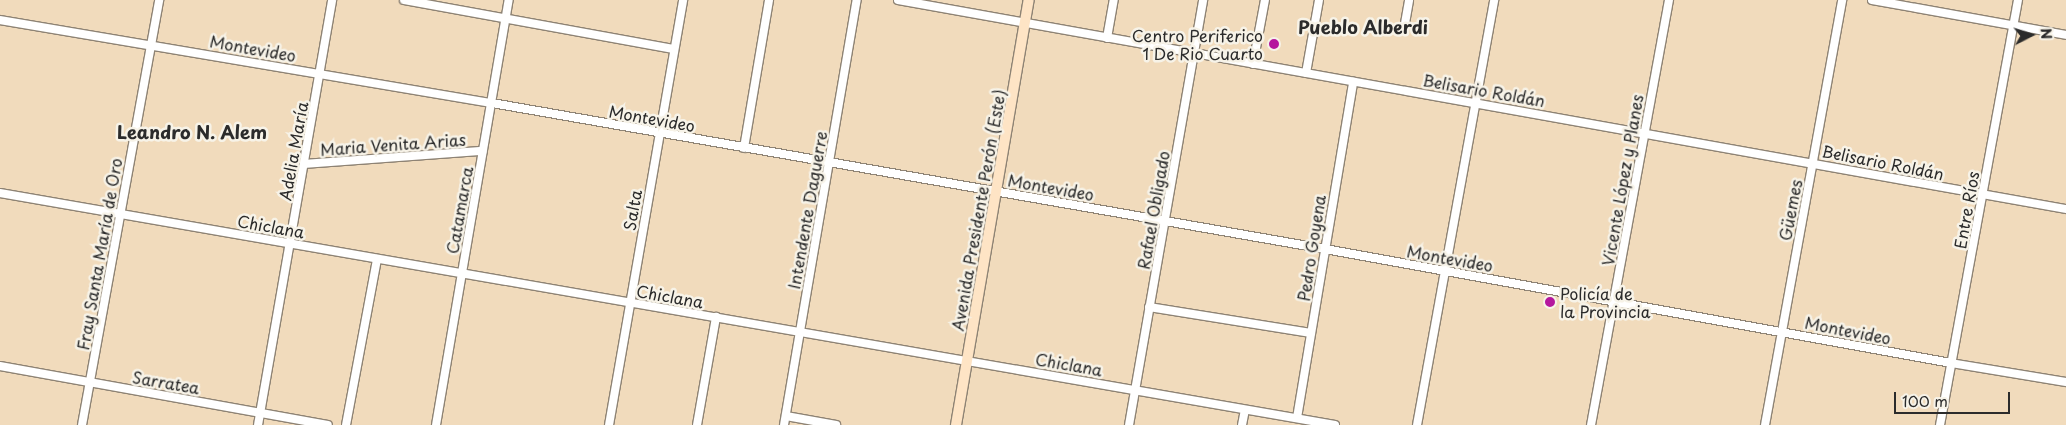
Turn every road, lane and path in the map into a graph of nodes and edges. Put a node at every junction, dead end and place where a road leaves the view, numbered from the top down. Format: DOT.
graph roads {
  1 [pos="159,0"];
  2 [pos="332,0"];
  3 [pos="404,0"];
  4 [pos="509,0"];
  5 [pos="683,0"];
  6 [pos="769,0"];
  7 [pos="857,0"];
  8 [pos="898,0"];
  9 [pos="1029,0"];
  10 [pos="1114,0"];
  11 [pos="1204,0"];
  12 [pos="1265,0"];
  13 [pos="1319,0"];
  14 [pos="1409,0"];
  15 [pos="1494,0"];
  16 [pos="1669,0"];
  17 [pos="1842,0"];
  18 [pos="1872,0"];
  19 [pos="2018,0"];
  20 [pos="506,19"];
  21 [pos="0,20"];
  22 [pos="1025,22"];
  23 [pos="2013,26"];
  24 [pos="1404,29"];
  25 [pos="2066,35"];
  26 [pos="1107,38"];
  27 [pos="152,45"];
  28 [pos="674,49"];
  29 [pos="1194,54"];
  30 [pos="1253,64"];
  31 [pos="320,74"];
  32 [pos="1306,74"];
  33 [pos="1353,82"];
  34 [pos="492,103"];
  35 [pos="1476,103"];
  36 [pos="1644,132"];
  37 [pos="660,133"];
  38 [pos="744,148"];
  39 [pos="483,151"];
  40 [pos="829,163"];
  41 [pos="1813,163"];
  42 [pos="304,164"];
  43 [pos="996,192"];
  44 [pos="0,193"];
  45 [pos="1983,195"];
  46 [pos="2066,209"];
  47 [pos="119,214"];
  48 [pos="1164,222"];
  49 [pos="290,244"];
  50 [pos="1325,249"];
  51 [pos="377,259"];
  52 [pos="1446,271"];
  53 [pos="462,274"];
  54 [pos="1614,302"];
  55 [pos="630,303"];
  56 [pos="1150,307"];
  57 [pos="716,317"];
  58 [pos="1782,331"];
  59 [pos="800,332"];
  60 [pos="1311,333"];
  61 [pos="968,360"];
  62 [pos="1951,364"];
  63 [pos="0,366"];
  64 [pos="89,382"];
  65 [pos="2066,382"];
  66 [pos="1135,390"];
  67 [pos="1245,410"];
  68 [pos="261,413"];
  69 [pos="786,416"];
  70 [pos="1297,418"];
  71 [pos="82,425"];
  72 [pos="258,425"];
  73 [pos="328,425"];
  74 [pos="346,425"];
  75 [pos="436,425"];
  76 [pos="609,425"];
  77 [pos="697,425"];
  78 [pos="784,425"];
  79 [pos="836,425"];
  80 [pos="956,425"];
  81 [pos="1129,425"];
  82 [pos="1242,425"];
  83 [pos="1335,425"];
  84 [pos="1417,425"];
  85 [pos="1592,425"];
  86 [pos="1765,425"];
  87 [pos="1940,425"];
  1 -- 27 [label="street, Fray Santa María de Oro"];
  2 -- 31 [label="street, Adelia María"];
  3 -- 20 [label="street"];
  4 -- 20 [label="street, Catamarca"];
  5 -- 28 [label="street, Salta"];
  6 -- 38 [label="street"];
  7 -- 40 [label="street, Intendente Daguerre"];
  8 -- 22 [label="street, Belisario Roldán"];
  9 -- 22 [label="main road, Avenida Presidente Perón (Este)"];
  10 -- 26 [label="street"];
  11 -- 29 [label="street, Rafael Obligado"];
  12 -- 30 [label="street"];
  13 -- 32 [label="street"];
  14 -- 24 [label="street"];
  15 -- 35 [label="street"];
  16 -- 36 [label="street, Vicente López y Planes"];
  17 -- 41 [label="street, Güemes"];
  18 -- 23 [label="street"];
  19 -- 23 [label="street, Entre Ríos"];
  20 -- 28 [label="street"];
  20 -- 34 [label="street, Catamarca"];
  21 -- 27 [label="street, Montevideo"];
  22 -- 26 [label="street, Belisario Roldán"];
  22 -- 43 [label="main road, Avenida Presidente Perón (Este)"];
  23 -- 25 [label="street"];
  23 -- 45 [label="street, Entre Ríos"];
  26 -- 29 [label="street, Belisario Roldán"];
  27 -- 31 [label="street, Montevideo"];
  27 -- 47 [label="street, Fray Santa María de Oro"];
  28 -- 37 [label="street, Salta"];
  29 -- 30 [label="street, Belisario Roldán"];
  29 -- 48 [label="street, Rafael Obligado"];
  30 -- 32 [label="street, Belisario Roldán"];
  31 -- 34 [label="street, Montevideo"];
  31 -- 42 [label="street, Adelia María"];
  32 -- 33 [label="street, Belisario Roldán"];
  33 -- 35 [label="street, Belisario Roldán"];
  33 -- 50 [label="street, Pedro Goyena"];
  34 -- 37 [label="street, Montevideo"];
  34 -- 39 [label="street, Catamarca"];
  35 -- 36 [label="street, Belisario Roldán"];
  35 -- 52 [label="street"];
  36 -- 41 [label="street, Belisario Roldán"];
  36 -- 54 [label="street, Vicente López y Planes"];
  37 -- 38 [label="street, Montevideo"];
  37 -- 55 [label="street, Salta"];
  38 -- 40 [label="street, Montevideo"];
  39 -- 42 [label="street, Maria Venita Arias"];
  39 -- 53 [label="street, Catamarca"];
  40 -- 43 [label="street, Montevideo"];
  40 -- 59 [label="street, Intendente Daguerre"];
  41 -- 45 [label="street, Belisario Roldán"];
  41 -- 58 [label="street, Güemes"];
  42 -- 49 [label="street, Adelia María"];
  43 -- 48 [label="street, Montevideo"];
  43 -- 61 [label="main road, Avenida Presidente Perón (Este)"];
  44 -- 47 [label="street, Chiclana"];
  45 -- 46 [label="street, Belisario Roldán"];
  45 -- 62 [label="street, Entre Ríos"];
  47 -- 49 [label="street, Chiclana"];
  47 -- 64 [label="street, Fray Santa María de Oro"];
  48 -- 50 [label="street, Montevideo"];
  48 -- 56 [label="street, Rafael Obligado"];
  49 -- 51 [label="street, Chiclana"];
  49 -- 68 [label="street, Adelia María"];
  50 -- 52 [label="street, Montevideo"];
  50 -- 60 [label="street, Pedro Goyena"];
  51 -- 53 [label="street, Chiclana"];
  51 -- 74 [label="street"];
  52 -- 54 [label="street, Montevideo"];
  52 -- 84 [label="street"];
  53 -- 55 [label="street, Chiclana"];
  53 -- 75 [label="street, Catamarca"];
  54 -- 58 [label="street, Montevideo"];
  54 -- 85 [label="street, Vicente López y Planes"];
  55 -- 57 [label="street, Chiclana"];
  55 -- 76 [label="street, Salta"];
  56 -- 60 [label="street"];
  56 -- 66 [label="street, Rafael Obligado"];
  57 -- 59 [label="street, Chiclana"];
  57 -- 77 [label="street"];
  58 -- 62 [label="street, Montevideo"];
  58 -- 86 [label="street, Güemes"];
  59 -- 61 [label="street, Chiclana"];
  59 -- 69 [label="street, Intendente Daguerre"];
  60 -- 70 [label="street, Pedro Goyena"];
  61 -- 66 [label="street, Chiclana"];
  61 -- 80 [label="main road, Avenida Presidente Perón (Este)"];
  62 -- 65 [label="street, Montevideo"];
  62 -- 87 [label="street, Entre Ríos"];
  63 -- 64 [label="street, Sarratea"];
  64 -- 68 [label="street, Sarratea"];
  64 -- 71 [label="street, Fray Santa María de Oro"];
  66 -- 67 [label="street, Chiclana"];
  66 -- 81 [label="street, Rafael Obligado"];
  67 -- 70 [label="street, Chiclana"];
  67 -- 82 [label="street"];
  68 -- 72 [label="street, Adelia María"];
  68 -- 73 [label="street, Sarratea"];
  69 -- 78 [label="street, Intendente Daguerre"];
  69 -- 79 [label="street"];
  70 -- 83 [label="street, Chiclana"];
}
